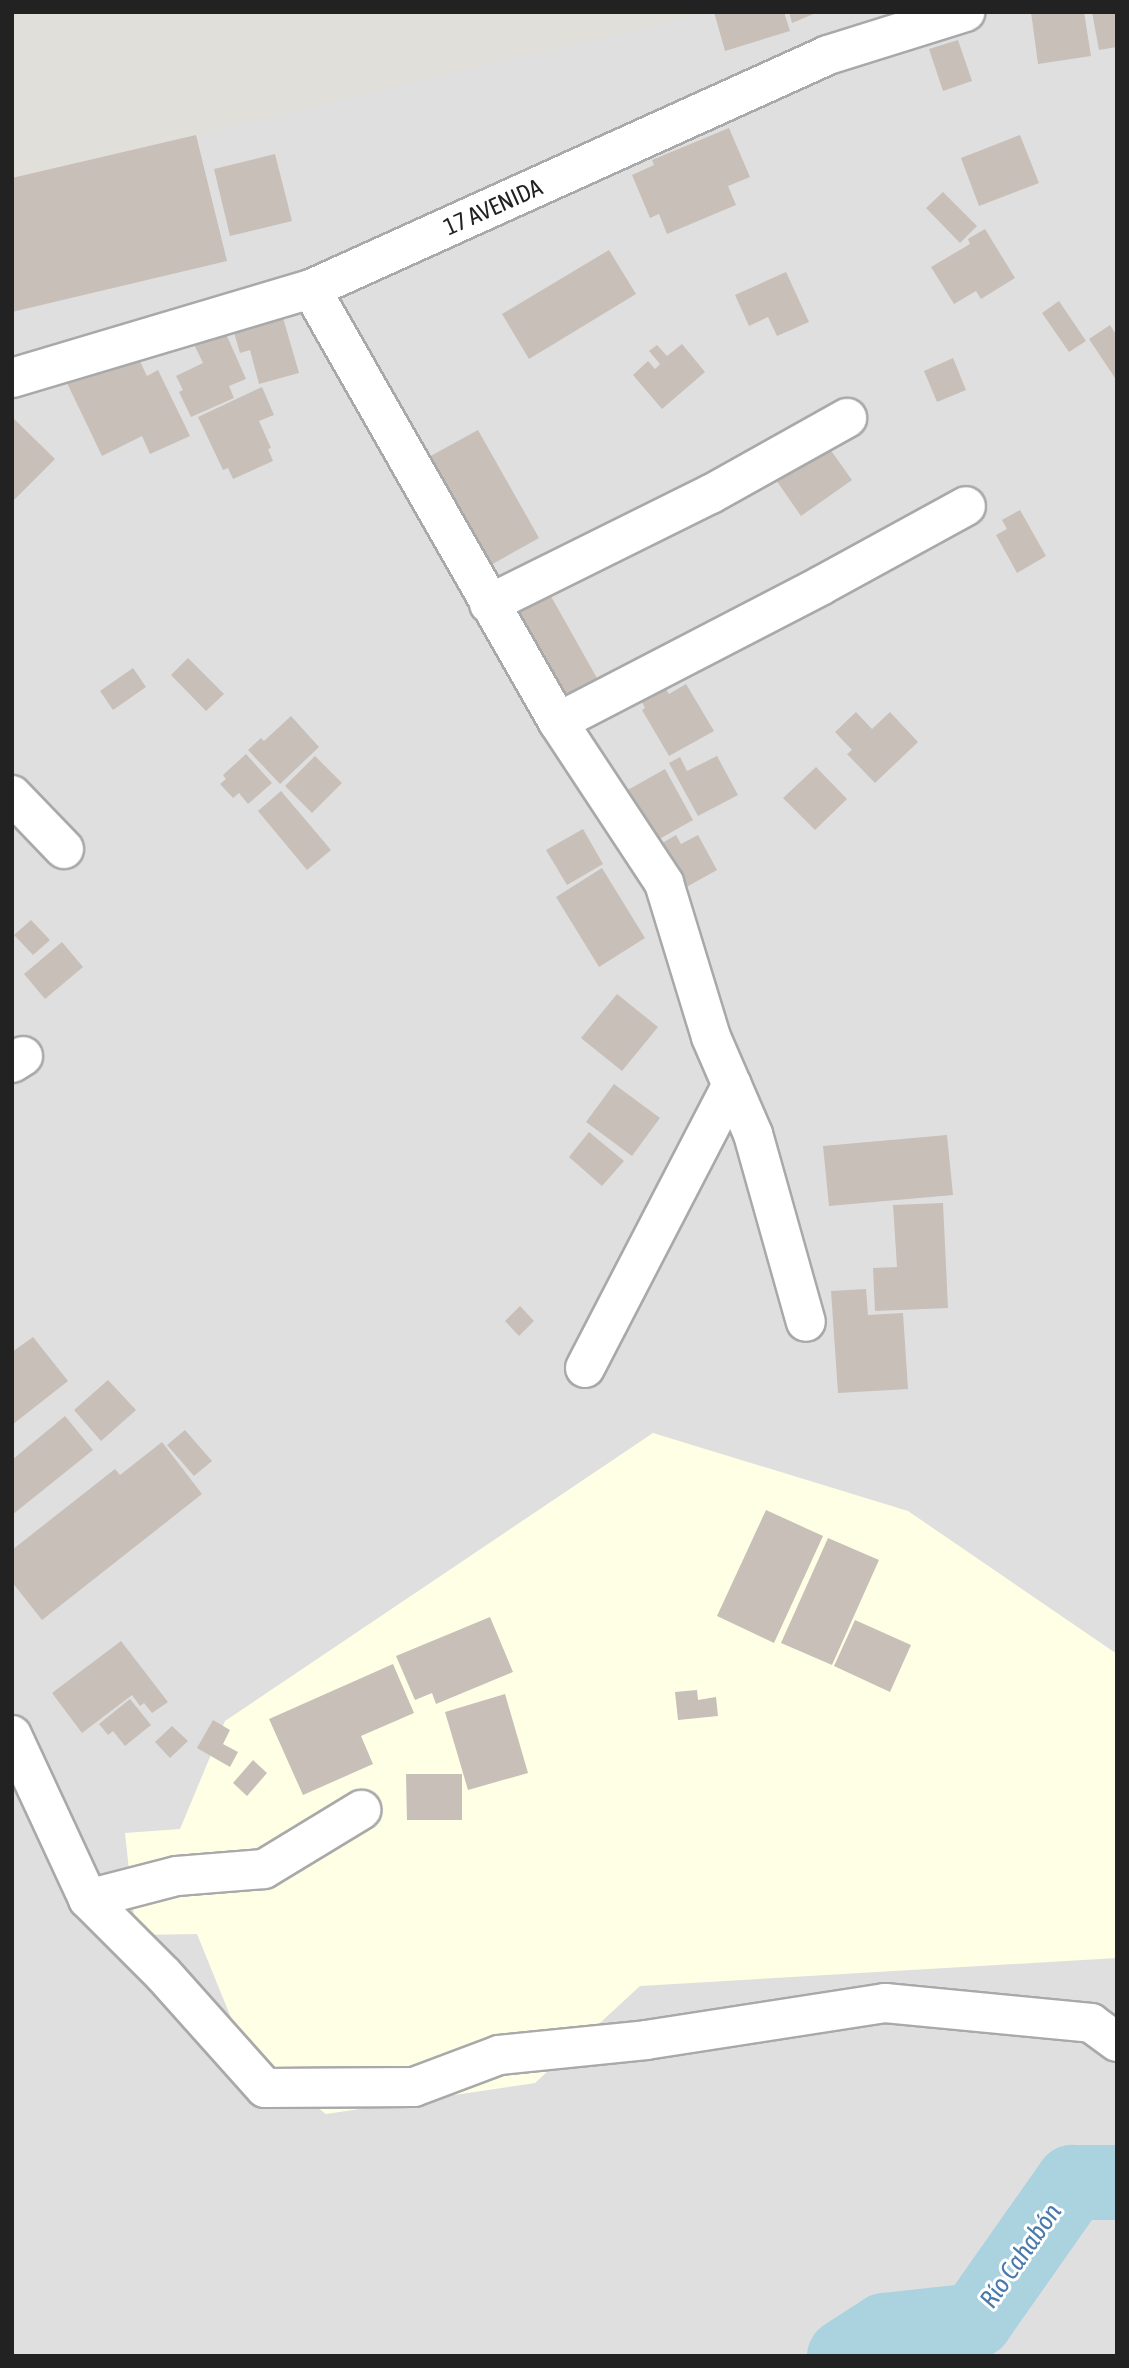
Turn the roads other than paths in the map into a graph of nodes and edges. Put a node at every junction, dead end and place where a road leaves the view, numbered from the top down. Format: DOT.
graph roads {
  1 [pos="965,12"];
  2 [pos="311,289"];
  3 [pos="12,378"];
  4 [pos="847,418"];
  5 [pos="967,506"];
  6 [pos="489,604"];
  7 [pos="558,722"];
  8 [pos="12,796"];
  9 [pos="64,849"];
  10 [pos="732,1085"];
  11 [pos="806,1322"];
  12 [pos="585,1368"];
  13 [pos="12,1735"];
  14 [pos="361,1810"];
  15 [pos="88,1899"];
  16 [pos="1117,2042"];
  1 -- 2 [label="street, 17 AVENIDA"];
  2 -- 3 [label="street, 17 AVENIDA"];
  2 -- 6 [label="street"];
  4 -- 6 [label="street"];
  5 -- 7 [label="street"];
  6 -- 7 [label="street"];
  7 -- 10 [label="street"];
  8 -- 9 [label="street"];
  10 -- 11 [label="street"];
  10 -- 12 [label="street"];
  13 -- 15 [label="street"];
  14 -- 15 [label="street"];
  15 -- 16 [label="street"];
}
